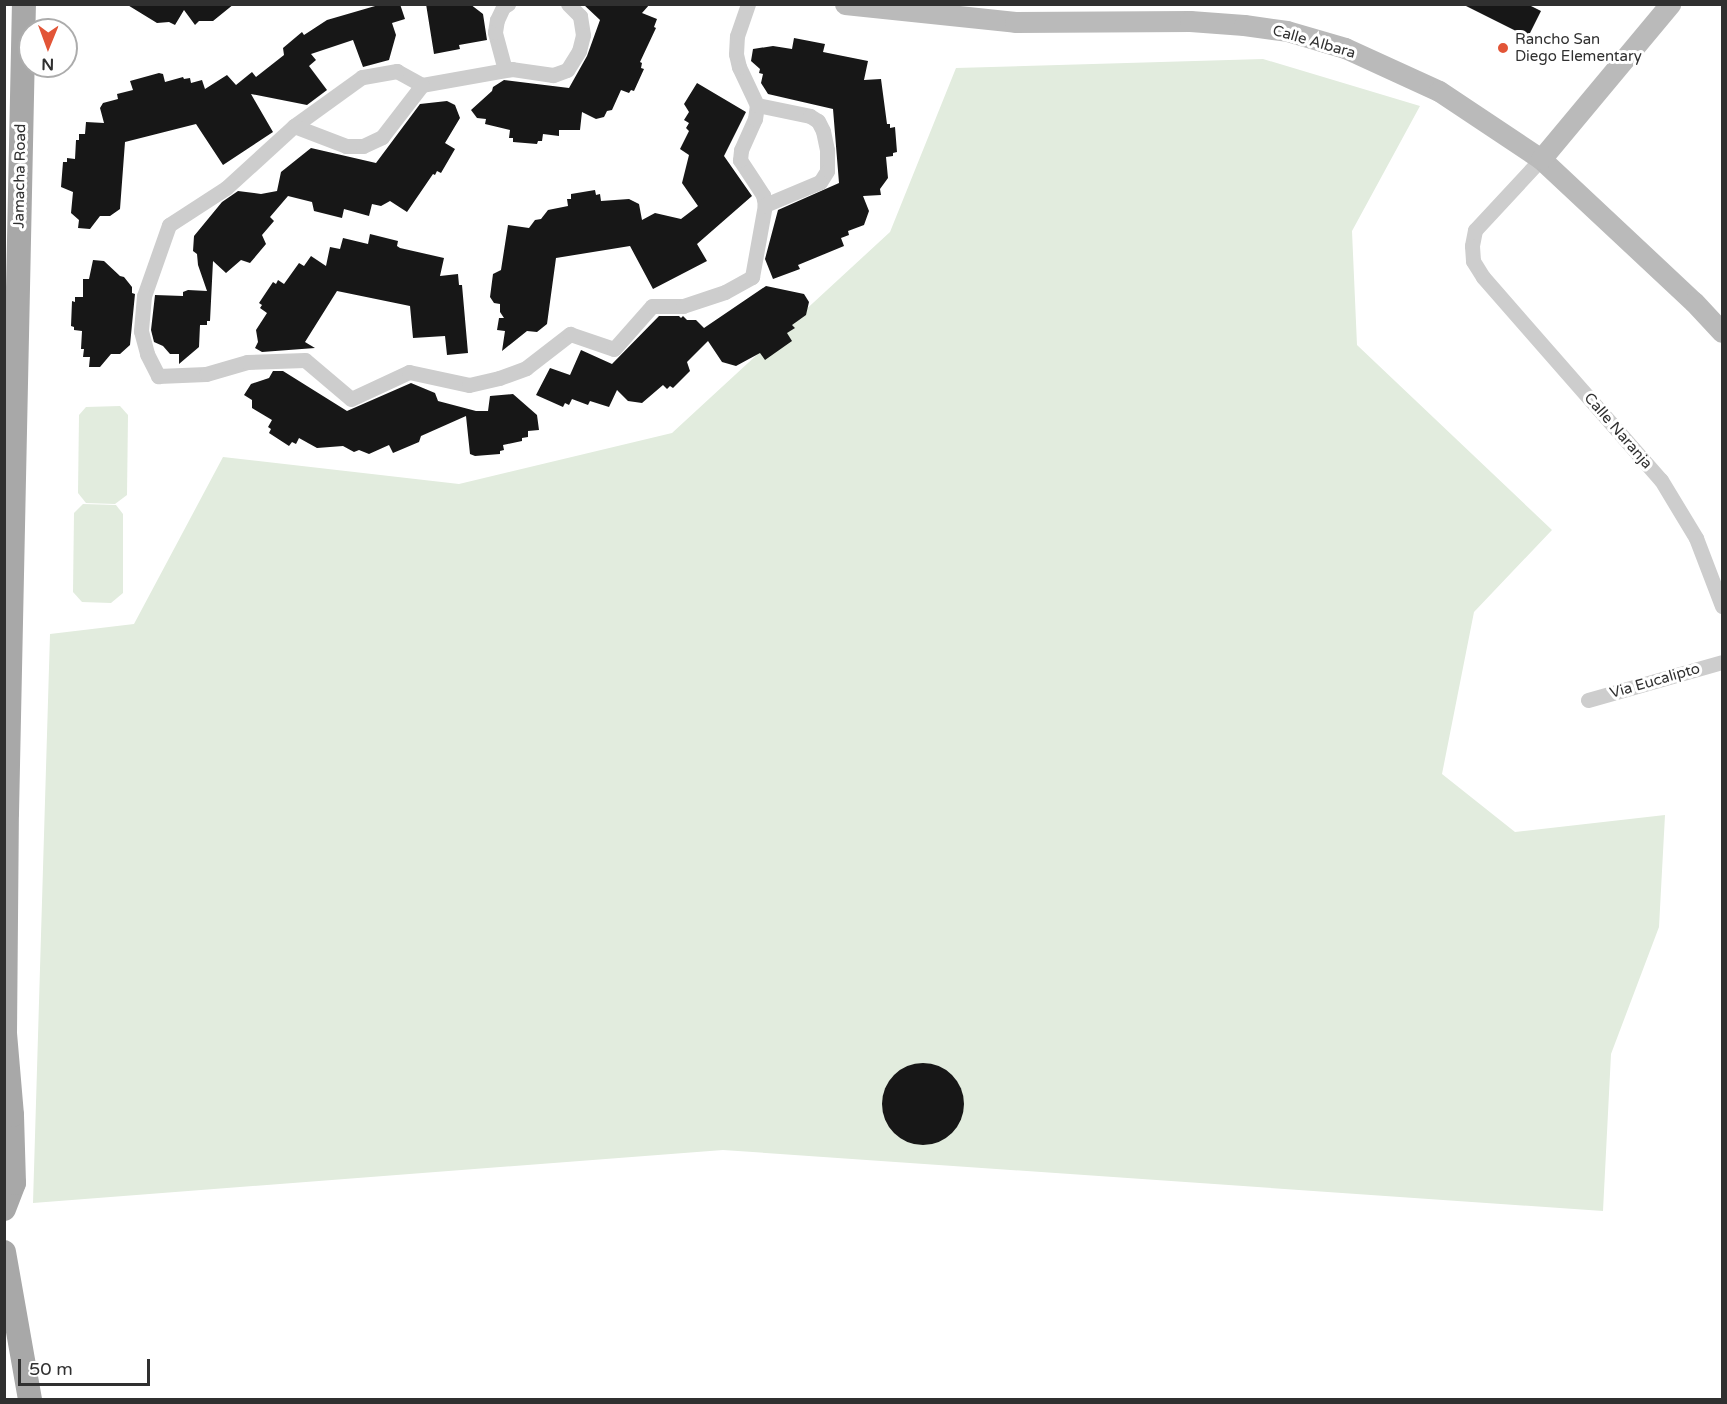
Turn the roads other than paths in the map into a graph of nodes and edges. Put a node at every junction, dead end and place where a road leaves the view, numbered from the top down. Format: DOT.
graph roads {
  1 [pos="24,4"];
  2 [pos="508,4"];
  3 [pos="568,4"];
  4 [pos="748,4"];
  5 [pos="845,4"];
  6 [pos="1670,4"];
  7 [pos="505,70"];
  8 [pos="422,86"];
  9 [pos="757,105"];
  10 [pos="294,126"];
  11 [pos="1541,159"];
  12 [pos="765,205"];
  13 [pos="10,317"];
  14 [pos="1722,332"];
  15 [pos="1722,606"];
  16 [pos="1722,662"];
  17 [pos="7,666"];
  18 [pos="1588,700"];
  19 [pos="4,1209"];
  20 [pos="4,1252"];
  21 [pos="30,1400"];
  1 -- 13 [label="main road, Jamacha Road"];
  2 -- 7 [label="street"];
  3 -- 7 [label="street"];
  4 -- 9 [label="street"];
  5 -- 11 [label="street, Calle Albara"];
  6 -- 11 [label="street"];
  7 -- 8 [label="street"];
  8 -- 10 [label="street"];
  8 -- 10 [label="street"];
  9 -- 12 [label="street"];
  9 -- 12 [label="street"];
  10 -- 12 [label="street"];
  11 -- 14 [label="street, Calle Albara"];
  11 -- 15 [label="street, Calle Naranja"];
  13 -- 17 [label="main road, Jamacha Road"];
  16 -- 18 [label="street, Via Eucalipto"];
  17 -- 19 [label="main road, Jamacha Road"];
  20 -- 21 [label="main road"];
}
